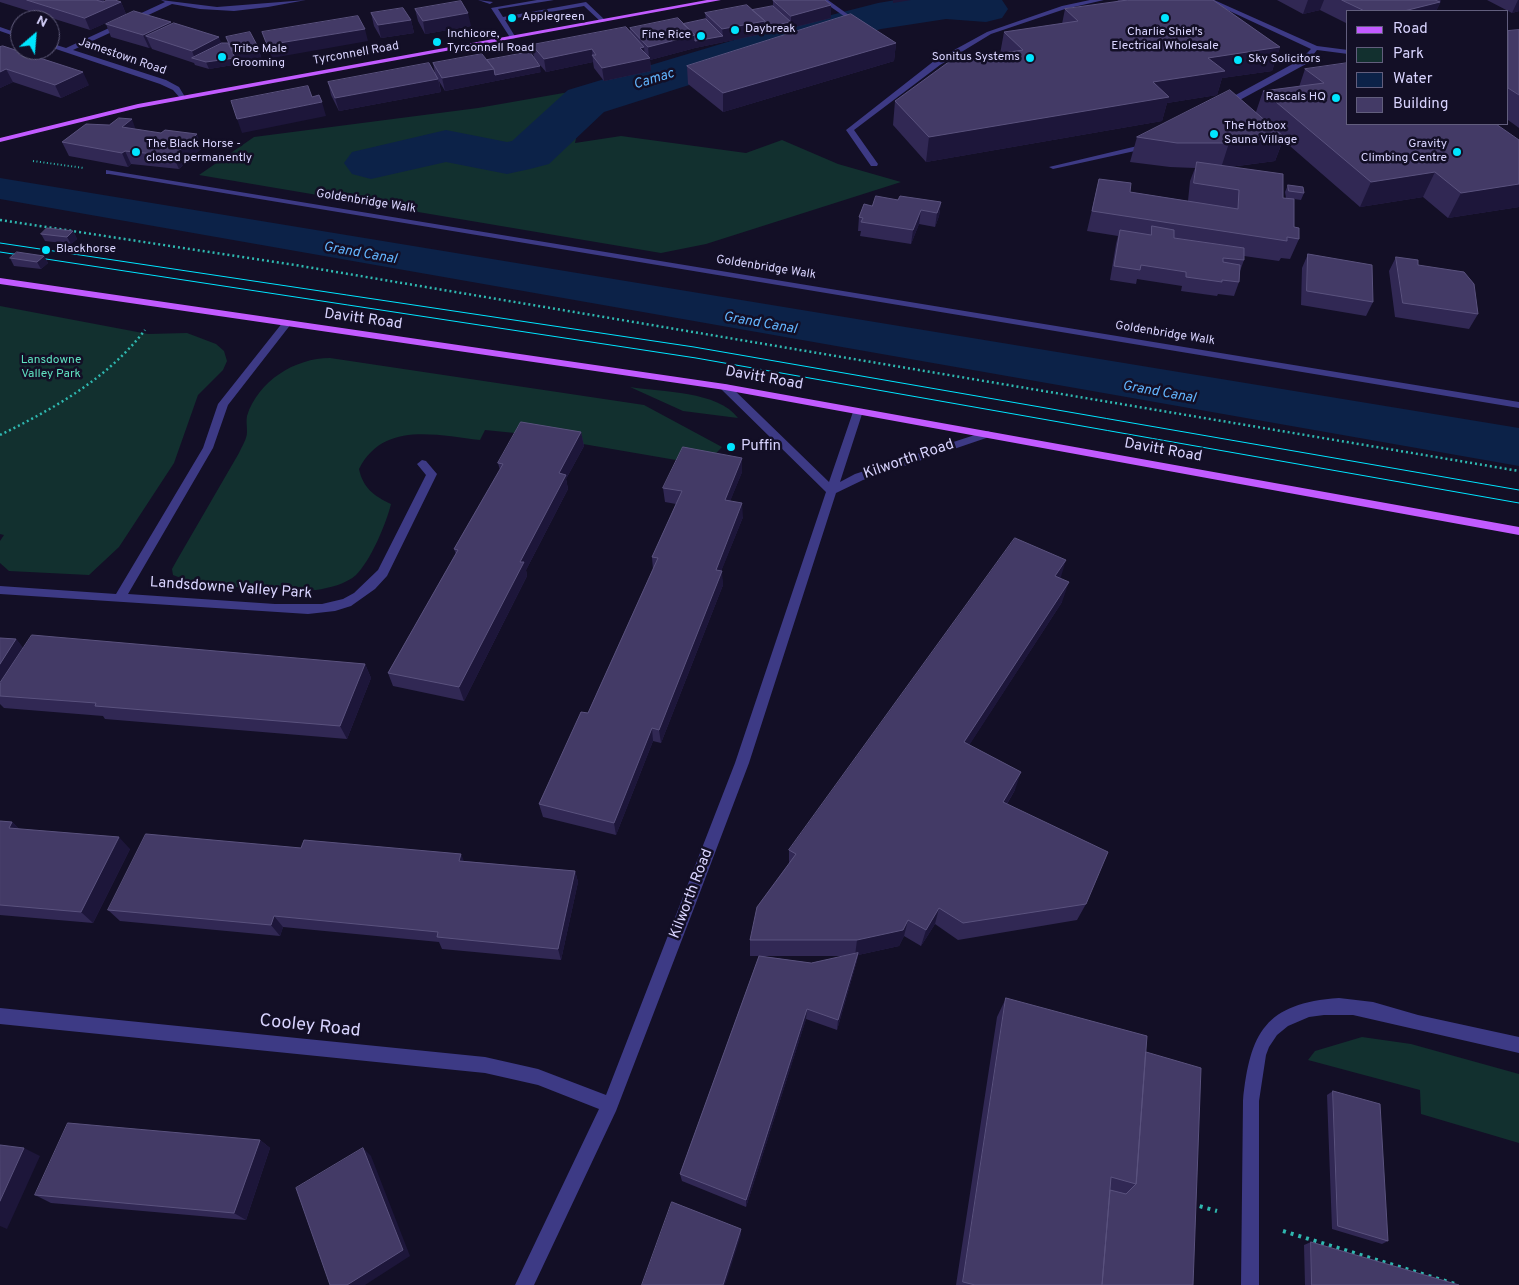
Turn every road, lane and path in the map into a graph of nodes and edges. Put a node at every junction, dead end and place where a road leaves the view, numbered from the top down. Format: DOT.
graph roads {
  1 [pos="303,0"];
  2 [pos="482,0"];
  3 [pos="503,0"];
  4 [pos="551,0"];
  5 [pos="718,0"];
  6 [pos="824,0"];
  7 [pos="1101,0"];
  8 [pos="1209,0"];
  9 [pos="168,1"];
  10 [pos="584,2"];
  11 [pos="492,5"];
  12 [pos="501,18"];
  13 [pos="850,18"];
  14 [pos="603,21"];
  15 [pos="513,38"];
  16 [pos="60,48"];
  17 [pos="1316,48"];
  18 [pos="68,50"];
  19 [pos="1346,52"];
  20 [pos="182,97"];
  21 [pos="1212,111"];
  22 [pos="0,140"];
  23 [pos="1161,143"];
  24 [pos="28,160"];
  25 [pos="874,164"];
  26 [pos="1053,167"];
  27 [pos="109,172"];
  28 [pos="0,220"];
  29 [pos="0,281"];
  30 [pos="286,324"];
  31 [pos="148,325"];
  32 [pos="725,387"];
  33 [pos="1519,405"];
  34 [pos="858,411"];
  35 [pos="988,434"];
  36 [pos="0,435"];
  37 [pos="422,464"];
  38 [pos="1519,471"];
  39 [pos="832,491"];
  40 [pos="1519,531"];
  41 [pos="0,590"];
  42 [pos="120,598"];
  43 [pos="0,1016"];
  44 [pos="1519,1045"];
  45 [pos="610,1105"];
  46 [pos="1191,1204"];
  47 [pos="1251,1221"];
  48 [pos="524,1285"];
  49 [pos="1250,1285"];
  50 [pos="1458,1285"];
  1 -- 9 [label="street"];
  2 -- 11 [label="street"];
  3 -- 11 [label="street"];
  4 -- 11 [label="street"];
  5 -- 14 [label="main road, Tyrconnell Road"];
  6 -- 13 [label="street"];
  7 -- 25 [label="street"];
  8 -- 17 [label="street"];
  9 -- 18 [label="street"];
  10 -- 12 [label="street"];
  10 -- 14 [label="street"];
  11 -- 12 [label="street"];
  12 -- 15 [label="street"];
  14 -- 15 [label="main road, Tyrconnell Road"];
  15 -- 20 [label="main road, Tyrconnell Road"];
  16 -- 18 [label="street, Jamestown Road"];
  17 -- 19 [label="street"];
  17 -- 21 [label="street"];
  18 -- 20 [label="street, Jamestown Road"];
  20 -- 22 [label="main road, Tyrconnell Road"];
  23 -- 26 [label="street"];
  24 -- 27 [label="path"];
  27 -- 33 [label="street, Goldenbridge Walk"];
  28 -- 38 [label="path"];
  29 -- 30 [label="main road, Davitt Road"];
  30 -- 32 [label="main road, Davitt Road"];
  30 -- 42 [label="street, Landsdowne Valley Park"];
  31 -- 36 [label="path"];
  32 -- 34 [label="main road, Davitt Road"];
  32 -- 39 [label="street"];
  34 -- 35 [label="main road, Davitt Road"];
  34 -- 39 [label="street, Kilworth Road"];
  35 -- 39 [label="street, Kilworth Road"];
  35 -- 40 [label="main road, Davitt Road"];
  37 -- 42 [label="street, Landsdowne Valley Park"];
  39 -- 45 [label="street, Kilworth Road"];
  41 -- 42 [label="street, Landsdowne Valley Park"];
  43 -- 45 [label="street, Cooley Road"];
  44 -- 47 [label="street"];
  45 -- 48 [label="street, Kilworth Road"];
  46 -- 47 [label="path"];
  47 -- 49 [label="street"];
  47 -- 50 [label="path"];
}
